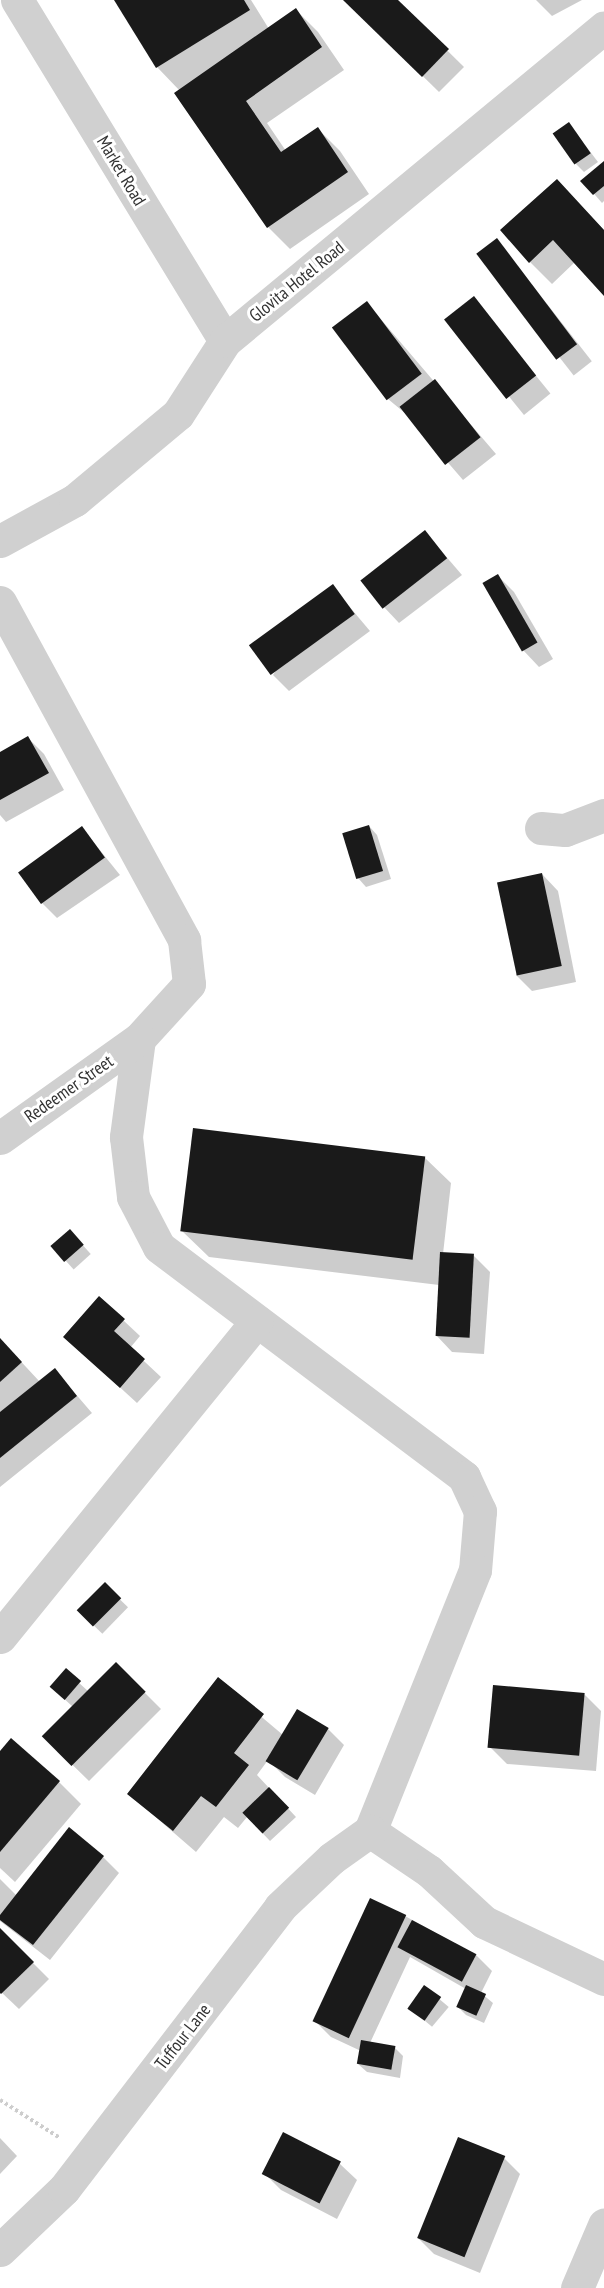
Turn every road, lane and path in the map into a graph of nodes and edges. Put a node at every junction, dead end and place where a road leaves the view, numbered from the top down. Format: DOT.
graph roads {
  1 [pos="17,0"];
  2 [pos="604,28"];
  3 [pos="225,341"];
  4 [pos="0,541"];
  5 [pos="0,602"];
  6 [pos="604,815"];
  7 [pos="541,828"];
  8 [pos="139,1039"];
  9 [pos="0,1138"];
  10 [pos="257,1321"];
  11 [pos="0,1637"];
  12 [pos="370,1831"];
  13 [pos="604,1979"];
  14 [pos="0,2100"];
  15 [pos="90,2157"];
  16 [pos="604,2225"];
  17 [pos="0,2250"];
  18 [pos="577,2288"];
  1 -- 3 [label="street, Market Road"];
  2 -- 3 [label="street, Glovita Hotel Road"];
  3 -- 4 [label="street, Glovita Hotel Road"];
  5 -- 8 [label="street, Redeemer Street"];
  6 -- 7 [label="street"];
  8 -- 9 [label="street, Redeemer Street"];
  8 -- 10 [label="street"];
  10 -- 11 [label="street"];
  10 -- 12 [label="street"];
  12 -- 13 [label="street"];
  12 -- 15 [label="street, Tuffour Lane"];
  14 -- 15 [label="path"];
  15 -- 17 [label="street, Tuffour Lane"];
  16 -- 18 [label="street"];
}
